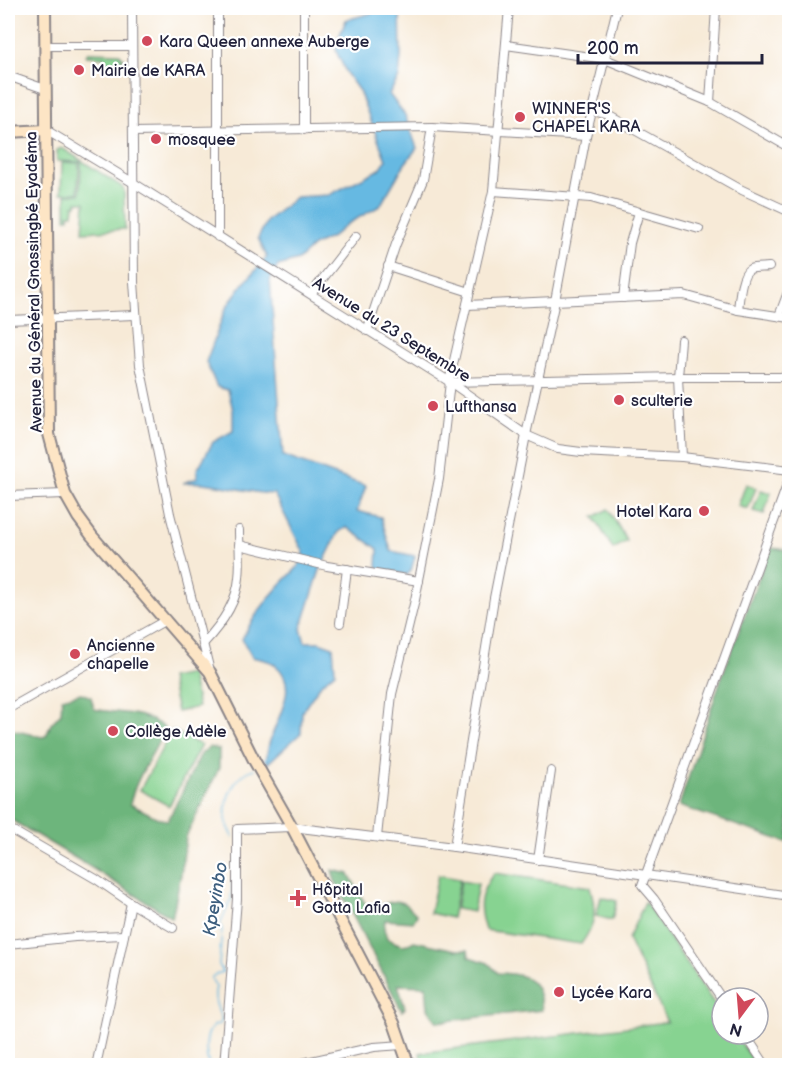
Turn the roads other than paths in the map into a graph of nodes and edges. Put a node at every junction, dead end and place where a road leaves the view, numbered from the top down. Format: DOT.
graph roads {
  1 [pos="45,8"];
  2 [pos="132,8"];
  3 [pos="218,8"];
  4 [pos="304,8"];
  5 [pos="510,8"];
  6 [pos="617,8"];
  7 [pos="716,8"];
  8 [pos="506,45"];
  9 [pos="45,46"];
  10 [pos="132,46"];
  11 [pos="605,59"];
  12 [pos="8,76"];
  13 [pos="45,89"];
  14 [pos="710,102"];
  15 [pos="592,111"];
  16 [pos="432,128"];
  17 [pos="46,130"];
  18 [pos="219,130"];
  19 [pos="304,130"];
  20 [pos="499,130"];
  21 [pos="8,132"];
  22 [pos="133,132"];
  23 [pos="586,136"];
  24 [pos="789,148"];
  25 [pos="132,182"];
  26 [pos="493,191"];
  27 [pos="573,198"];
  28 [pos="639,212"];
  29 [pos="789,212"];
  30 [pos="699,230"];
  31 [pos="356,236"];
  32 [pos="218,237"];
  33 [pos="388,266"];
  34 [pos="769,267"];
  35 [pos="789,287"];
  36 [pos="470,292"];
  37 [pos="310,294"];
  38 [pos="623,298"];
  39 [pos="555,301"];
  40 [pos="467,305"];
  41 [pos="738,310"];
  42 [pos="135,315"];
  43 [pos="779,316"];
  44 [pos="789,318"];
  45 [pos="48,319"];
  46 [pos="8,320"];
  47 [pos="367,331"];
  48 [pos="681,340"];
  49 [pos="678,377"];
  50 [pos="789,377"];
  51 [pos="538,379"];
  52 [pos="449,382"];
  53 [pos="526,435"];
  54 [pos="682,457"];
  55 [pos="789,470"];
  56 [pos="789,477"];
  57 [pos="65,494"];
  58 [pos="8,496"];
  59 [pos="239,530"];
  60 [pos="239,545"];
  61 [pos="347,569"];
  62 [pos="419,581"];
  63 [pos="166,620"];
  64 [pos="340,623"];
  65 [pos="203,644"];
  66 [pos="210,672"];
  67 [pos="8,709"];
  68 [pos="551,771"];
  69 [pos="292,827"];
  70 [pos="8,828"];
  71 [pos="377,837"];
  72 [pos="454,847"];
  73 [pos="538,860"];
  74 [pos="645,874"];
  75 [pos="789,896"];
  76 [pos="130,903"];
  77 [pos="173,928"];
  78 [pos="124,935"];
  79 [pos="8,944"];
  80 [pos="713,986"];
  81 [pos="402,1044"];
  82 [pos="753,1046"];
  83 [pos="96,1065"];
  84 [pos="224,1065"];
  85 [pos="289,1065"];
  86 [pos="409,1065"];
  87 [pos="766,1065"];
  1 -- 9 [label="main road, Avenue du Général Gnassingbé Eyadéma"];
  2 -- 10 [label="street"];
  3 -- 18 [label="street"];
  4 -- 19 [label="street"];
  5 -- 8 [label="street"];
  6 -- 11 [label="street"];
  7 -- 14 [label="street"];
  8 -- 11 [label="street"];
  8 -- 20 [label="street"];
  9 -- 10 [label="street"];
  9 -- 13 [label="main road, Avenue du Général Gnassingbé Eyadéma"];
  10 -- 22 [label="street"];
  11 -- 14 [label="street"];
  11 -- 15 [label="street"];
  12 -- 13 [label="street"];
  13 -- 17 [label="main road, Avenue du Général Gnassingbé Eyadéma"];
  14 -- 24 [label="street"];
  15 -- 23 [label="street"];
  15 -- 29 [label="street"];
  16 -- 19 [label="street"];
  16 -- 20 [label="street"];
  16 -- 33 [label="street"];
  17 -- 21 [label="main road"];
  17 -- 25 [label="street, Avenue du 23 Septembre"];
  17 -- 45 [label="main road, Avenue du Général Gnassingbé Eyadéma"];
  18 -- 19 [label="street"];
  18 -- 22 [label="street"];
  18 -- 32 [label="street"];
  20 -- 23 [label="street"];
  20 -- 26 [label="street"];
  22 -- 25 [label="street"];
  23 -- 27 [label="street"];
  25 -- 32 [label="street, Avenue du 23 Septembre"];
  25 -- 42 [label="street"];
  26 -- 27 [label="street"];
  26 -- 36 [label="street"];
  27 -- 28 [label="street"];
  27 -- 39 [label="street"];
  28 -- 30 [label="street"];
  28 -- 38 [label="street"];
  31 -- 37 [label="street"];
  32 -- 37 [label="street, Avenue du 23 Septembre"];
  33 -- 36 [label="street"];
  33 -- 47 [label="street"];
  34 -- 41 [label="street"];
  35 -- 43 [label="street"];
  36 -- 40 [label="street"];
  37 -- 47 [label="street, Avenue du 23 Septembre"];
  38 -- 39 [label="street"];
  38 -- 41 [label="street"];
  39 -- 40 [label="street"];
  39 -- 51 [label="street"];
  40 -- 52 [label="street"];
  41 -- 43 [label="street"];
  42 -- 45 [label="street"];
  42 -- 65 [label="street"];
  43 -- 44 [label="street"];
  45 -- 46 [label="street"];
  45 -- 57 [label="main road, Avenue du Général Gnassingbé Eyadéma"];
  47 -- 52 [label="street, Avenue du 23 Septembre"];
  48 -- 49 [label="street"];
  49 -- 50 [label="street"];
  49 -- 51 [label="street"];
  49 -- 54 [label="street"];
  51 -- 52 [label="street"];
  51 -- 53 [label="street"];
  52 -- 53 [label="street, Avenue du 23 Septembre"];
  52 -- 62 [label="street"];
  53 -- 54 [label="street, Avenue du 23 Septembre"];
  53 -- 72 [label="street"];
  54 -- 55 [label="street, Avenue du 23 Septembre"];
  56 -- 74 [label="street"];
  57 -- 58 [label="street"];
  57 -- 63 [label="main road, Avenue du Général Gnassingbé Eyadéma"];
  59 -- 60 [label="street"];
  60 -- 61 [label="street"];
  60 -- 65 [label="street"];
  61 -- 62 [label="street"];
  61 -- 64 [label="street"];
  62 -- 71 [label="street"];
  63 -- 66 [label="main road, Avenue du Général Gnassingbé Eyadéma"];
  63 -- 67 [label="street"];
  65 -- 66 [label="street"];
  66 -- 69 [label="main road, Avenue du Général Gnassingbé Eyadéma"];
  68 -- 73 [label="street"];
  69 -- 71 [label="street"];
  69 -- 81 [label="main road, Avenue du Général Gnassingbé Eyadéma"];
  69 -- 84 [label="street"];
  70 -- 76 [label="street"];
  71 -- 72 [label="street"];
  72 -- 73 [label="street"];
  73 -- 74 [label="street"];
  74 -- 75 [label="street"];
  74 -- 80 [label="street"];
  76 -- 77 [label="street"];
  76 -- 78 [label="street"];
  78 -- 79 [label="street"];
  78 -- 83 [label="street"];
  81 -- 85 [label="street"];
  81 -- 86 [label="main road, Avenue du Général Gnassingbé Eyadéma"];
  82 -- 87 [label="street"];
}
